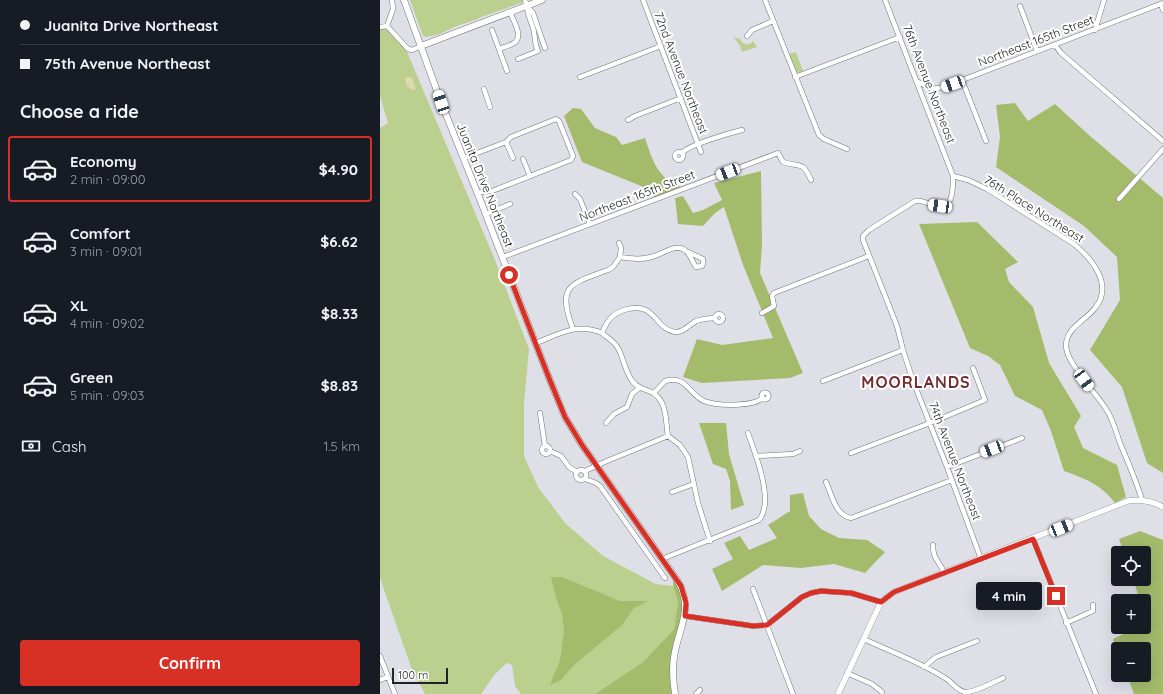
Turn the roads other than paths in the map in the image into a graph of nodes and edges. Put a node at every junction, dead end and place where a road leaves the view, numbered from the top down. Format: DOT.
graph roads {
  1 [pos="392,0"];
  2 [pos="404,0"];
  3 [pos="542,0"];
  4 [pos="643,0"];
  5 [pos="765,0"];
  6 [pos="885,0"];
  7 [pos="1104,0"];
  8 [pos="526,3"];
  9 [pos="1162,3"];
  10 [pos="1020,6"];
  11 [pos="1163,10"];
  12 [pos="510,12"];
  13 [pos="773,21"];
  14 [pos="387,26"];
  15 [pos="380,27"];
  16 [pos="492,30"];
  17 [pos="1095,30"];
  18 [pos="747,36"];
  19 [pos="900,36"];
  20 [pos="1055,45"];
  21 [pos="421,46"];
  22 [pos="661,46"];
  23 [pos="546,48"];
  24 [pos="499,49"];
  25 [pos="1037,51"];
  26 [pos="518,59"];
  27 [pos="507,71"];
  28 [pos="580,77"];
  29 [pos="795,77"];
  30 [pos="962,80"];
  31 [pos="916,81"];
  32 [pos="484,89"];
  33 [pos="681,98"];
  34 [pos="490,107"];
  35 [pos="628,120"];
  36 [pos="742,130"];
  37 [pos="986,141"];
  38 [pos="1163,141"];
  39 [pos="506,142"];
  40 [pos="698,145"];
  41 [pos="847,149"];
  42 [pos="1163,149"];
  43 [pos="701,152"];
  44 [pos="682,153"];
  45 [pos="464,158"];
  46 [pos="513,158"];
  47 [pos="523,159"];
  48 [pos="530,176"];
  49 [pos="953,176"];
  50 [pos="811,180"];
  51 [pos="478,193"];
  52 [pos="575,194"];
  53 [pos="1119,198"];
  54 [pos="510,204"];
  55 [pos="486,214"];
  56 [pos="590,224"];
  57 [pos="619,243"];
  58 [pos="688,252"];
  59 [pos="869,256"];
  60 [pos="503,257"];
  61 [pos="620,258"];
  62 [pos="762,313"];
  63 [pos="715,318"];
  64 [pos="573,329"];
  65 [pos="602,334"];
  66 [pos="536,343"];
  67 [pos="903,350"];
  68 [pos="972,368"];
  69 [pos="823,382"];
  70 [pos="638,388"];
  71 [pos="654,393"];
  72 [pos="763,398"];
  73 [pos="540,413"];
  74 [pos="606,423"];
  75 [pos="930,423"];
  76 [pos="748,433"];
  77 [pos="668,436"];
  78 [pos="1022,438"];
  79 [pos="800,451"];
  80 [pos="851,453"];
  81 [pos="756,456"];
  82 [pos="597,465"];
  83 [pos="947,467"];
  84 [pos="577,472"];
  85 [pos="585,472"];
  86 [pos="585,479"];
  87 [pos="952,480"];
  88 [pos="826,482"];
  89 [pos="694,484"];
  90 [pos="672,492"];
  91 [pos="1142,500"];
  92 [pos="1163,507"];
  93 [pos="1033,539"];
  94 [pos="710,541"];
  95 [pos="933,545"];
  96 [pos="662,559"];
  97 [pos="981,559"];
  98 [pos="944,573"];
  99 [pos="665,578"];
  100 [pos="753,589"];
  101 [pos="881,602"];
  102 [pos="1093,605"];
  103 [pos="685,616"];
  104 [pos="1066,623"];
  105 [pos="767,625"];
  106 [pos="864,639"];
  107 [pos="977,640"];
  108 [pos="380,656"];
  109 [pos="924,667"];
  110 [pos="847,673"];
  111 [pos="388,677"];
  112 [pos="1003,678"];
  113 [pos="380,680"];
  114 [pos="700,690"];
  115 [pos="962,690"];
  116 [pos="882,692"];
  117 [pos="395,694"];
  118 [pos="675,694"];
  119 [pos="696,694"];
  120 [pos="793,694"];
  121 [pos="838,694"];
  122 [pos="956,694"];
  123 [pos="1096,694"];
  1 -- 14 [label="street"];
  2 -- 21 [label="main road, Juanita Drive Northeast"];
  3 -- 8 [label="main road"];
  4 -- 22 [label="street, 72nd Avenue Northeast"];
  5 -- 13 [label="street"];
  6 -- 19 [label="street, 76th Avenue Northeast"];
  7 -- 17 [label="street"];
  8 -- 12 [label="main road"];
  8 -- 23 [label="street"];
  8 -- 26 [label="street"];
  9 -- 11 [label="street"];
  9 -- 17 [label="street, Northeast 165th Street"];
  10 -- 25 [label="street"];
  12 -- 21 [label="main road"];
  12 -- 24 [label="street"];
  13 -- 18 [label="street"];
  13 -- 29 [label="street"];
  14 -- 15 [label="street"];
  14 -- 21 [label="street"];
  16 -- 24 [label="street"];
  17 -- 20 [label="street, Northeast 165th Street"];
  19 -- 29 [label="street"];
  19 -- 31 [label="street, 76th Avenue Northeast"];
  20 -- 25 [label="street, Northeast 165th Street"];
  20 -- 38 [label="street"];
  21 -- 45 [label="main road, Juanita Drive Northeast"];
  22 -- 28 [label="street"];
  22 -- 33 [label="street, 72nd Avenue Northeast"];
  24 -- 27 [label="street"];
  25 -- 30 [label="street, Northeast 165th Street"];
  29 -- 41 [label="street"];
  30 -- 31 [label="street, Northeast 165th Street"];
  30 -- 37 [label="street"];
  31 -- 49 [label="street, 76th Avenue Northeast"];
  32 -- 34 [label="street"];
  33 -- 35 [label="street"];
  33 -- 40 [label="street, 72nd Avenue Northeast"];
  36 -- 40 [label="street"];
  39 -- 45 [label="street"];
  39 -- 46 [label="street"];
  39 -- 48 [label="street"];
  40 -- 43 [label="street, 72nd Avenue Northeast"];
  40 -- 44 [label="street"];
  42 -- 53 [label="street"];
  45 -- 51 [label="main road, Juanita Drive Northeast"];
  47 -- 48 [label="street"];
  48 -- 51 [label="street"];
  49 -- 59 [label="street, 74th Avenue Northeast"];
  49 -- 91 [label="street, 76th Place Northeast"];
  50 -- 56 [label="street, Northeast 165th Street"];
  51 -- 55 [label="main road, Juanita Drive Northeast"];
  52 -- 56 [label="street"];
  54 -- 55 [label="street"];
  55 -- 60 [label="main road, Juanita Drive Northeast"];
  56 -- 60 [label="street, Northeast 165th Street"];
  57 -- 61 [label="street"];
  58 -- 61 [label="street"];
  59 -- 62 [label="street"];
  59 -- 67 [label="street, 74th Avenue Northeast"];
  60 -- 66 [label="main road, Juanita Drive Northeast"];
  61 -- 64 [label="street"];
  63 -- 65 [label="street"];
  64 -- 65 [label="street"];
  64 -- 66 [label="street"];
  65 -- 70 [label="street"];
  66 -- 82 [label="main road, Juanita Drive Northeast"];
  67 -- 69 [label="street"];
  67 -- 75 [label="street, 74th Avenue Northeast"];
  68 -- 75 [label="street"];
  70 -- 71 [label="street"];
  70 -- 74 [label="street"];
  71 -- 72 [label="street"];
  71 -- 77 [label="street"];
  73 -- 84 [label="street"];
  75 -- 80 [label="street"];
  75 -- 83 [label="street, 74th Avenue Northeast"];
  76 -- 81 [label="street"];
  77 -- 82 [label="street"];
  77 -- 89 [label="street"];
  78 -- 83 [label="street"];
  79 -- 81 [label="street"];
  81 -- 94 [label="street"];
  82 -- 85 [label="street"];
  82 -- 96 [label="main road, Juanita Drive Northeast"];
  83 -- 87 [label="street, 74th Avenue Northeast"];
  84 -- 85 [label="street"];
  84 -- 86 [label="street"];
  85 -- 86 [label="street"];
  86 -- 99 [label="street"];
  87 -- 88 [label="street"];
  87 -- 97 [label="street, 74th Avenue Northeast"];
  89 -- 90 [label="street"];
  89 -- 94 [label="street"];
  91 -- 92 [label="street"];
  91 -- 93 [label="street"];
  93 -- 97 [label="street"];
  93 -- 104 [label="street"];
  94 -- 96 [label="street"];
  95 -- 98 [label="street"];
  96 -- 103 [label="main road, Juanita Drive Northeast"];
  97 -- 98 [label="street"];
  98 -- 101 [label="street"];
  100 -- 105 [label="street"];
  101 -- 105 [label="street"];
  101 -- 106 [label="street"];
  102 -- 104 [label="street"];
  103 -- 105 [label="street"];
  103 -- 118 [label="main road, Juanita Drive Northeast"];
  104 -- 123 [label="street"];
  105 -- 120 [label="street"];
  106 -- 109 [label="street"];
  106 -- 110 [label="street"];
  107 -- 109 [label="street"];
  108 -- 111 [label="street"];
  109 -- 115 [label="street"];
  110 -- 116 [label="street"];
  110 -- 121 [label="street"];
  111 -- 113 [label="street"];
  111 -- 117 [label="street"];
  112 -- 115 [label="street"];
  114 -- 119 [label="street"];
  115 -- 122 [label="street"];
}
